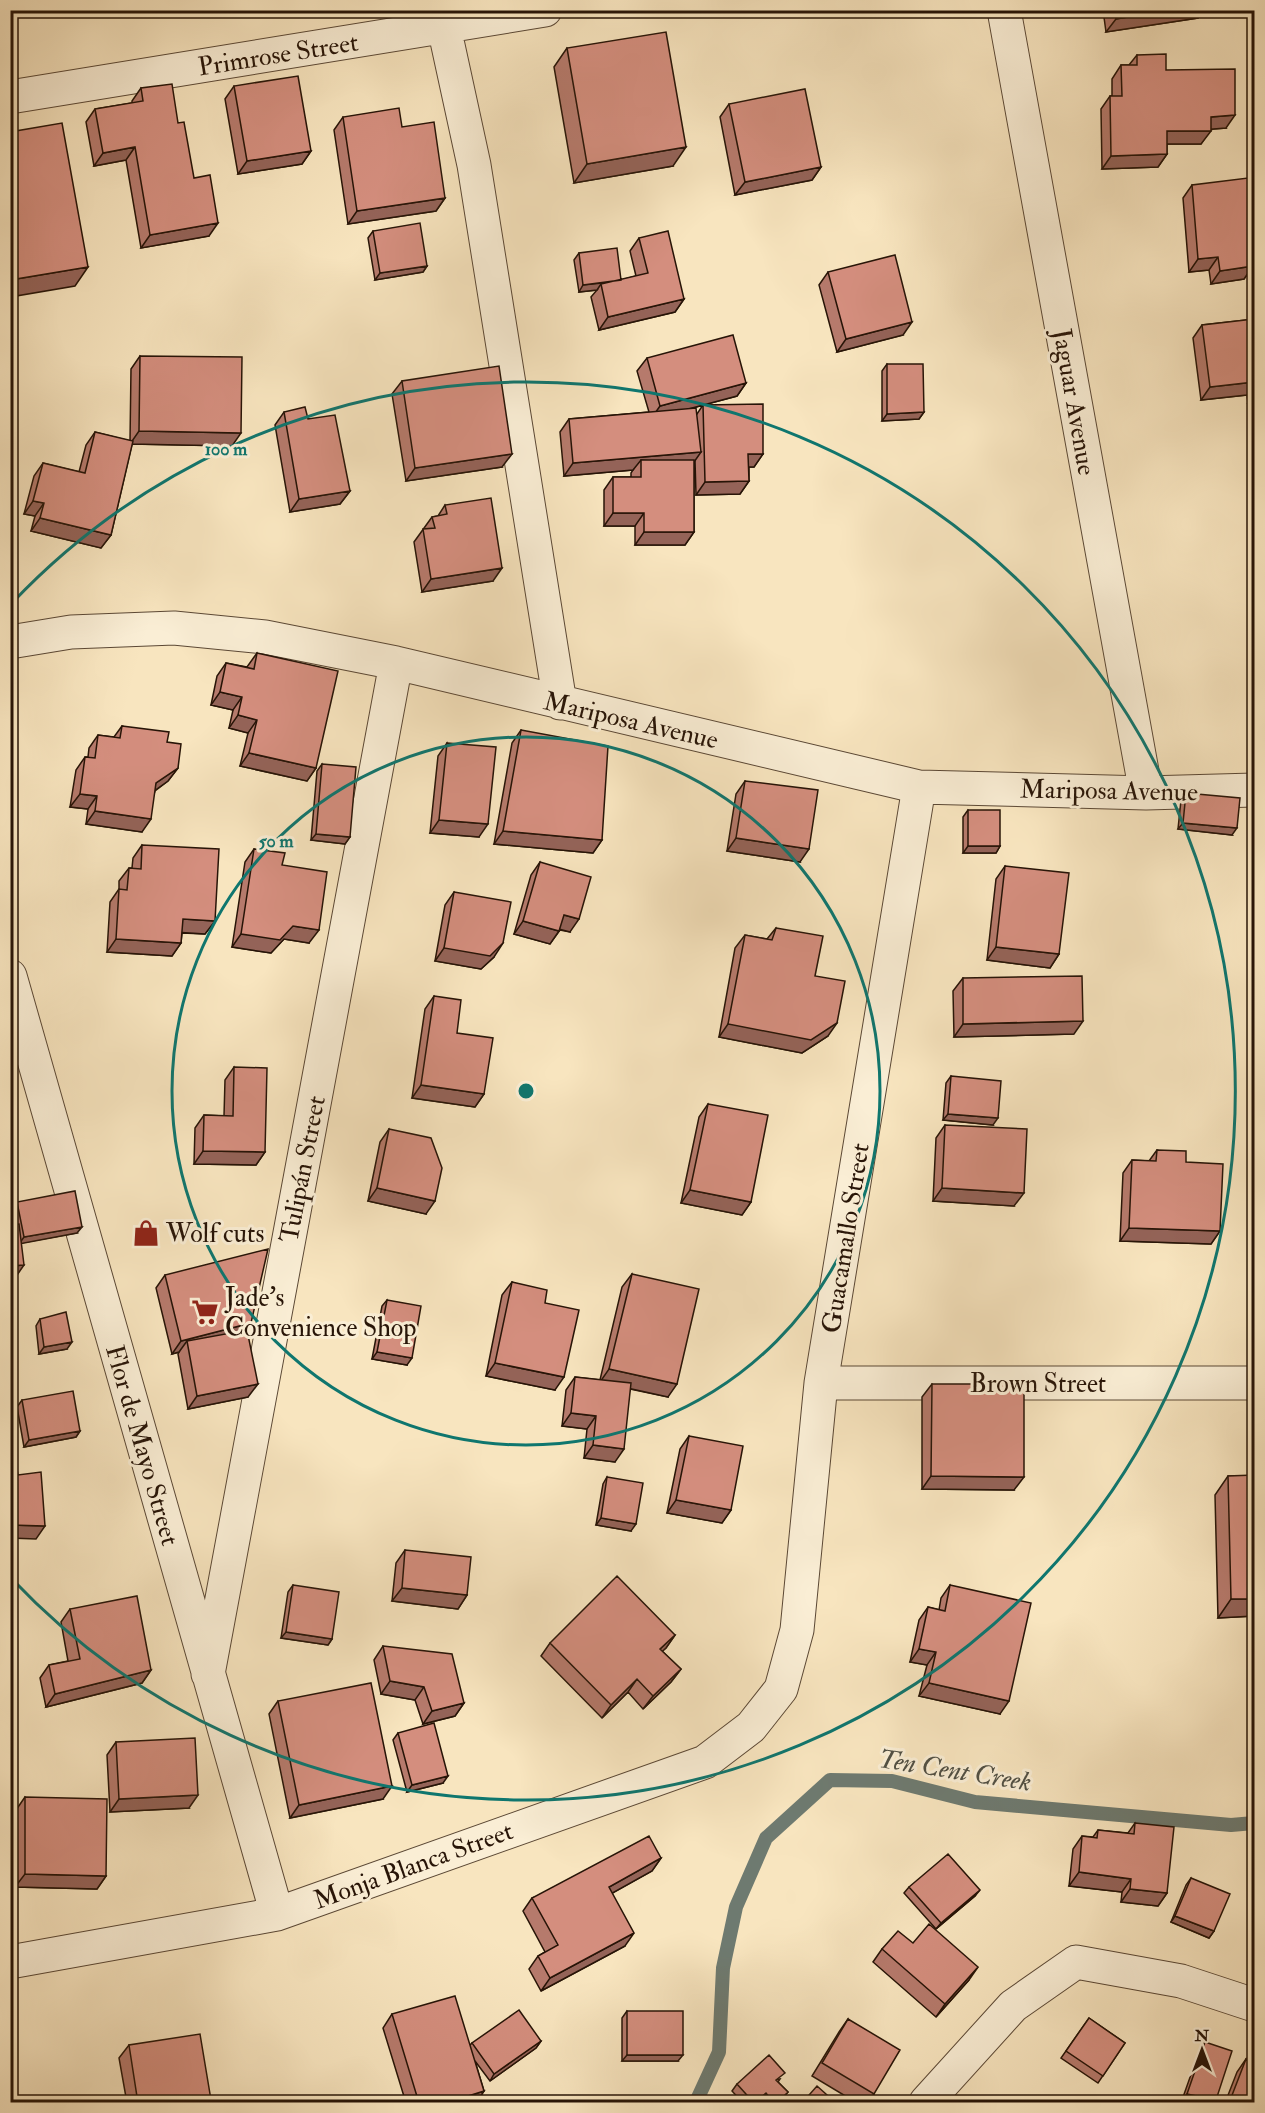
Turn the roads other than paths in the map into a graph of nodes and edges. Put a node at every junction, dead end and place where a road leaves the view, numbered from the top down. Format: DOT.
graph roads {
  1 [pos="545,10"];
  2 [pos="1004,10"];
  3 [pos="444,27"];
  4 [pos="10,97"];
  5 [pos="10,642"];
  6 [pos="396,663"];
  7 [pos="560,703"];
  8 [pos="920,787"];
  9 [pos="1254,790"];
  10 [pos="1146,793"];
  11 [pos="10,976"];
  12 [pos="821,1383"];
  13 [pos="1254,1383"];
  14 [pos="208,1674"];
  15 [pos="781,1689"];
  16 [pos="277,1914"];
  17 [pos="10,1962"];
  18 [pos="1254,2005"];
  19 [pos="926,2103"];
  1 -- 3 [label="street, Primrose Street"];
  2 -- 10 [label="street, Jaguar Avenue"];
  3 -- 4 [label="street, Primrose Street"];
  3 -- 7 [label="street"];
  5 -- 6 [label="street, Mariposa Avenue"];
  6 -- 7 [label="street, Mariposa Avenue"];
  6 -- 14 [label="street, Tulipán Street"];
  7 -- 8 [label="street, Mariposa Avenue"];
  8 -- 10 [label="street, Mariposa Avenue"];
  8 -- 12 [label="street, Guacamallo Street"];
  9 -- 10 [label="street, Mariposa Avenue"];
  11 -- 14 [label="street, Flor de Mayo Street"];
  12 -- 13 [label="street, Brown Street"];
  12 -- 15 [label="street, Guacamallo Street"];
  14 -- 16 [label="street, Flor de Mayo Street"];
  15 -- 16 [label="street, Monja Blanca Street"];
  16 -- 17 [label="street, Monja Blanca Street"];
  18 -- 19 [label="street"];
}
